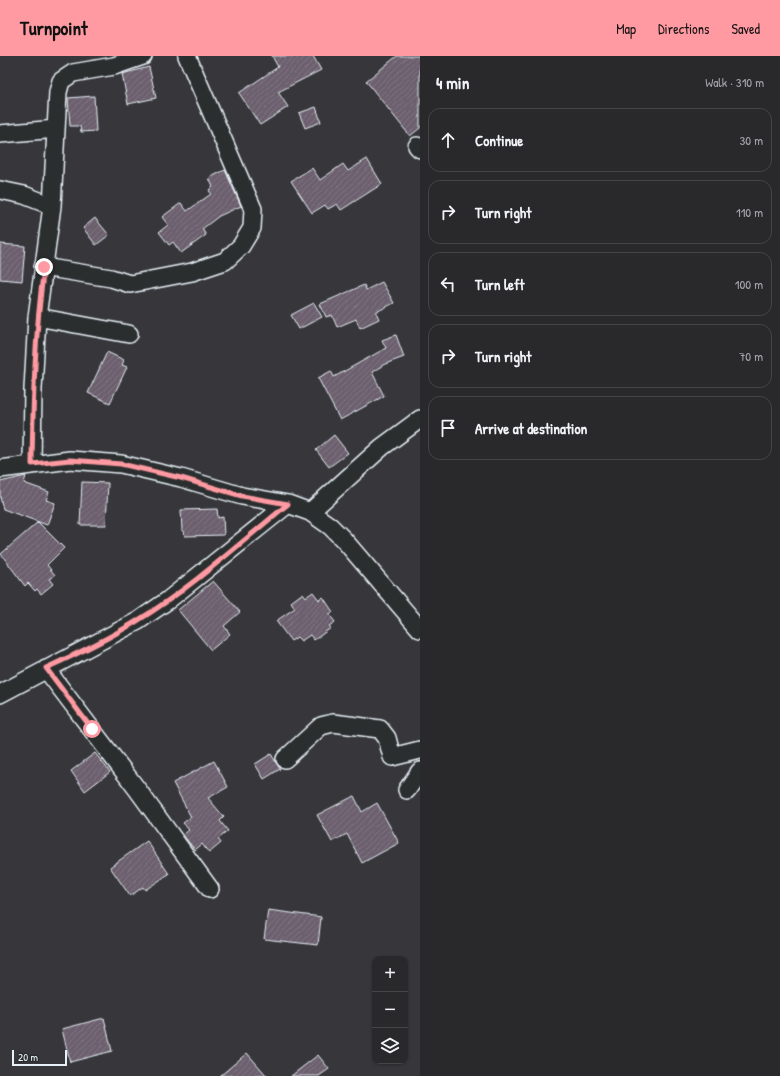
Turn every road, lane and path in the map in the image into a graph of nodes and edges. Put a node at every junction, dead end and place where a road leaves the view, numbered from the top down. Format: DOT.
graph roads {
  1 [pos="143,56"];
  2 [pos="187,56"];
  3 [pos="110,61"];
  4 [pos="56,129"];
  5 [pos="0,134"];
  6 [pos="0,190"];
  7 [pos="52,206"];
  8 [pos="44,267"];
  9 [pos="37,317"];
  10 [pos="129,334"];
  11 [pos="420,420"];
  12 [pos="32,464"];
  13 [pos="0,469"];
  14 [pos="288,504"];
  15 [pos="310,512"];
  16 [pos="420,629"];
  17 [pos="46,668"];
  18 [pos="0,694"];
  19 [pos="420,750"];
  20 [pos="285,759"];
  21 [pos="420,771"];
  22 [pos="407,790"];
  23 [pos="210,888"];
  1 -- 3 [label="street"];
  2 -- 8 [label="street"];
  3 -- 4 [label="street"];
  4 -- 5 [label="street"];
  4 -- 7 [label="street"];
  6 -- 7 [label="street"];
  7 -- 8 [label="street"];
  8 -- 9 [label="street"];
  9 -- 10 [label="street"];
  9 -- 12 [label="street"];
  11 -- 15 [label="street"];
  12 -- 13 [label="street"];
  12 -- 14 [label="street"];
  14 -- 15 [label="street"];
  14 -- 17 [label="street"];
  15 -- 16 [label="street"];
  17 -- 18 [label="street"];
  17 -- 23 [label="street"];
  19 -- 20 [label="street"];
  21 -- 22 [label="street"];
}
